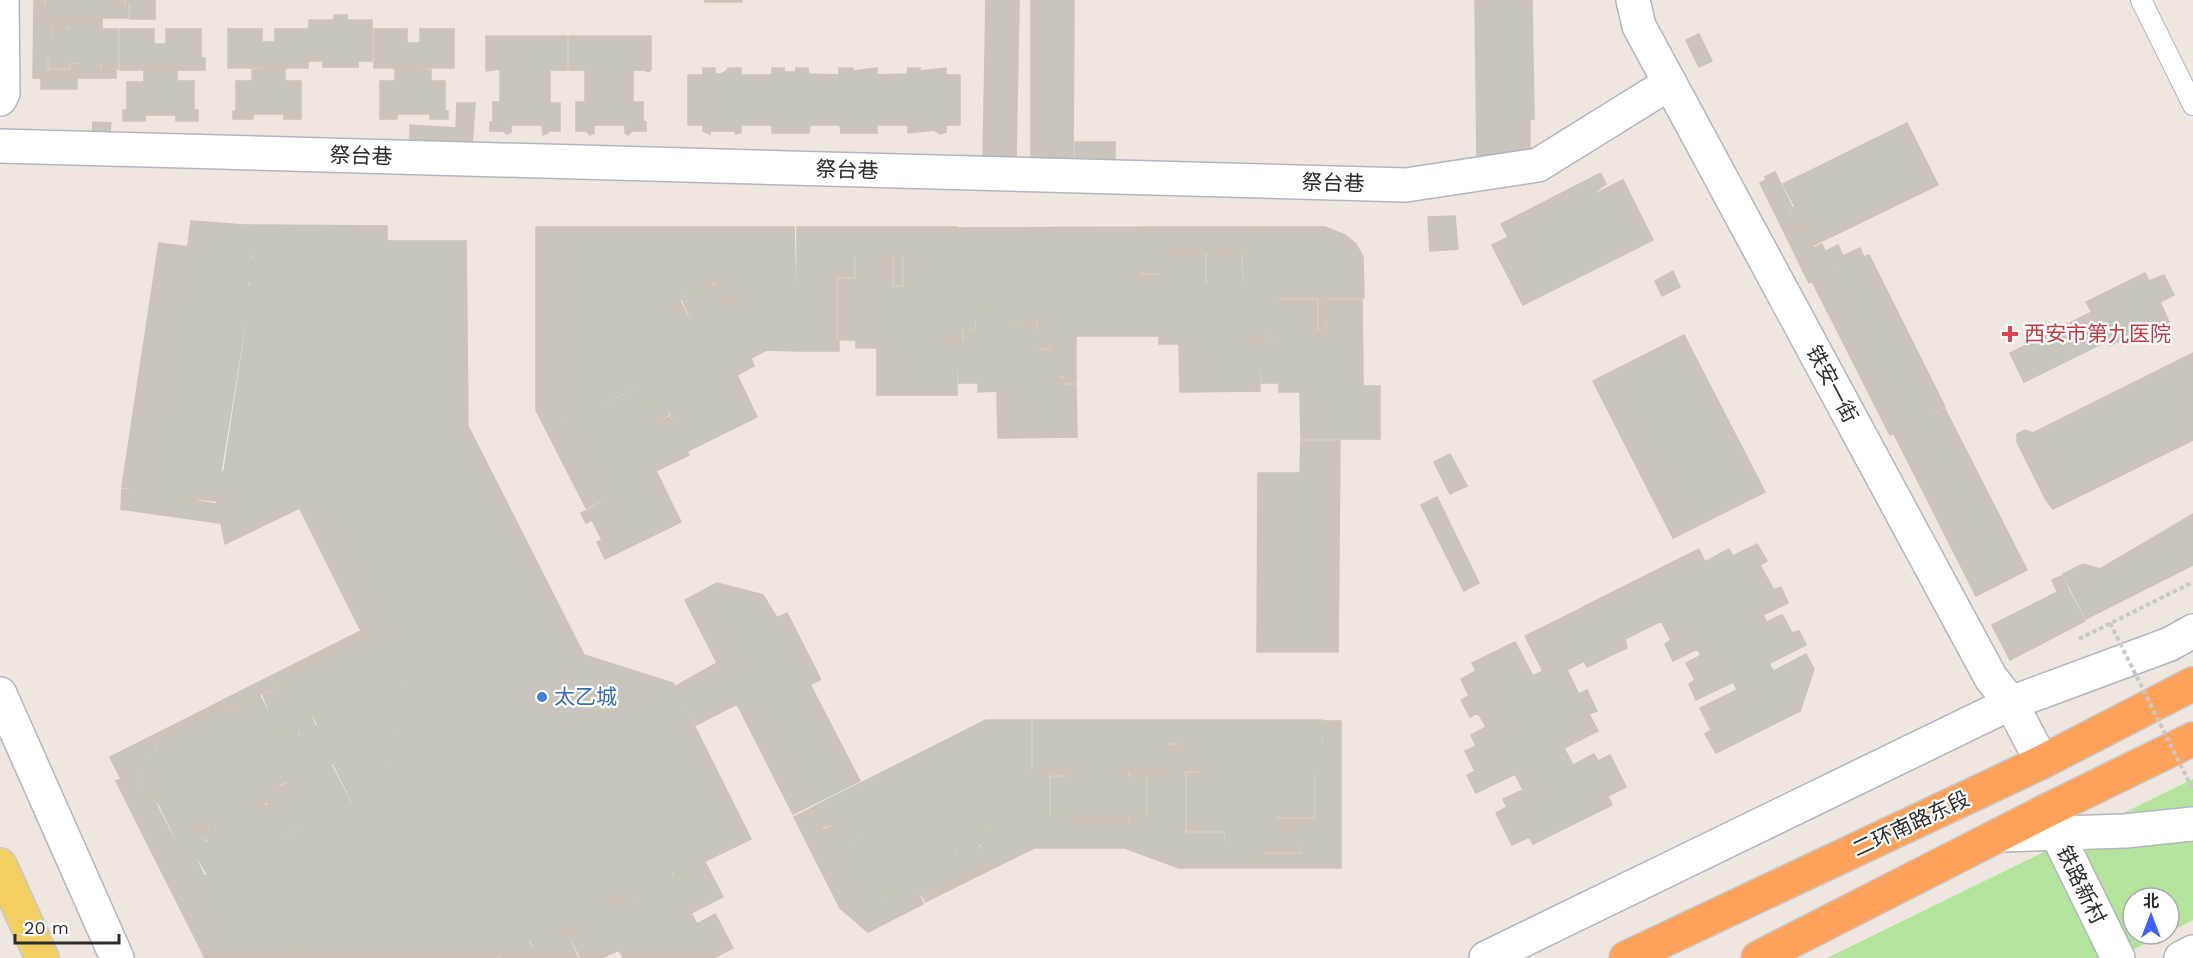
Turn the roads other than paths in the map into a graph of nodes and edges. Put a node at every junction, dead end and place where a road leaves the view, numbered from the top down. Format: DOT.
graph roads {
  1 [pos="2,0"];
  2 [pos="1633,0"];
  3 [pos="2141,0"];
  4 [pos="1670,83"];
  5 [pos="0,99"];
  6 [pos="2193,105"];
  7 [pos="0,146"];
  8 [pos="2193,631"];
  9 [pos="2193,684"];
  10 [pos="0,694"];
  11 [pos="2011,703"];
  12 [pos="2193,739"];
  13 [pos="2042,762"];
  14 [pos="2051,822"];
  15 [pos="2193,824"];
  16 [pos="0,865"];
  17 [pos="2193,952"];
  18 [pos="40,954"];
  19 [pos="117,958"];
  20 [pos="1486,958"];
  21 [pos="1626,958"];
  22 [pos="1758,958"];
  23 [pos="2118,958"];
  24 [pos="2181,958"];
  1 -- 5 [label="street"];
  2 -- 4 [label="street, 铁安一街"];
  3 -- 6 [label="lane"];
  4 -- 7 [label="street, 祭台巷"];
  4 -- 11 [label="street, 铁安一街"];
  8 -- 11 [label="street"];
  9 -- 13 [label="highway, 二环南路东段"];
  10 -- 19 [label="street"];
  11 -- 13 [label="street, 铁安一街"];
  11 -- 20 [label="street"];
  12 -- 14 [label="highway"];
  13 -- 21 [label="highway, 二环南路东段"];
  14 -- 15 [label="street"];
  14 -- 22 [label="highway"];
  14 -- 23 [label="street, 铁路新村"];
  16 -- 18 [label="main road"];
  17 -- 24 [label="street"];
}
